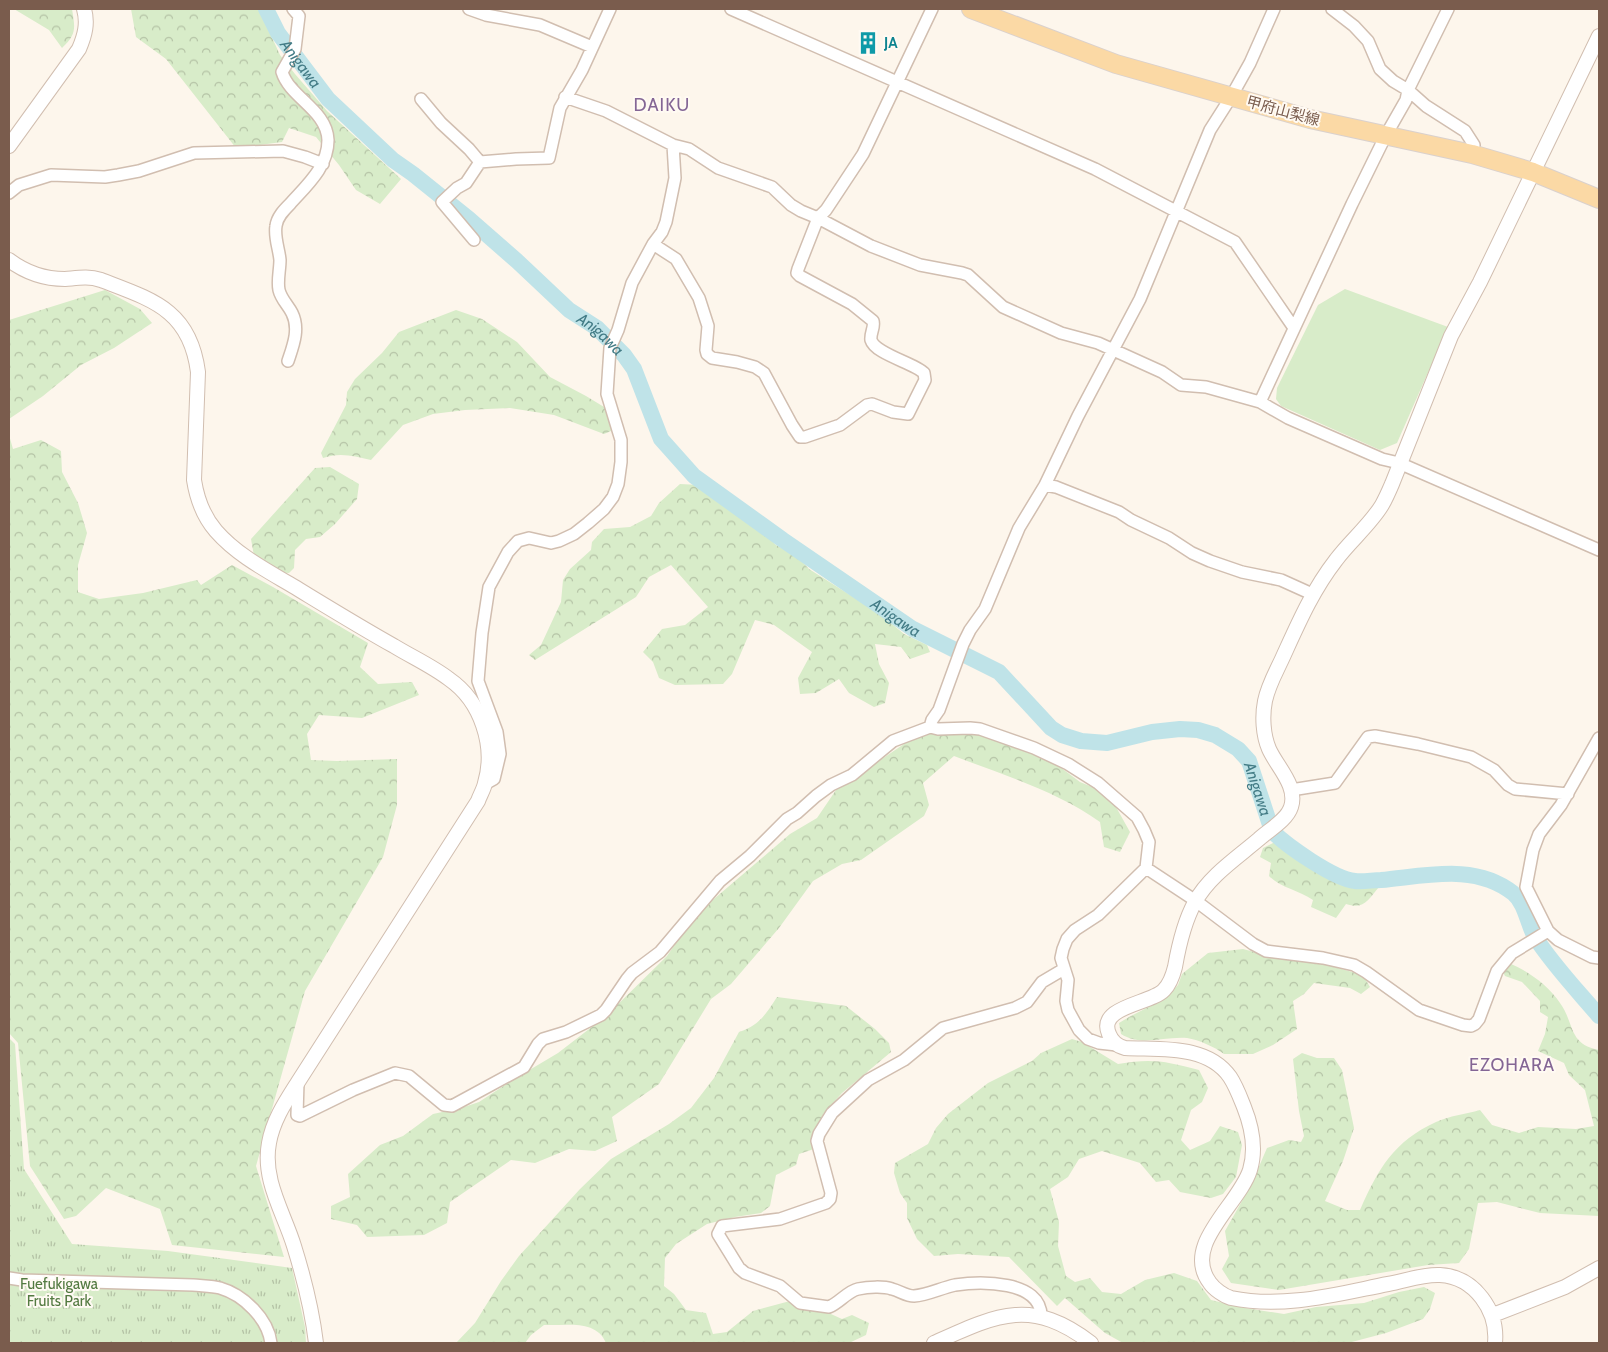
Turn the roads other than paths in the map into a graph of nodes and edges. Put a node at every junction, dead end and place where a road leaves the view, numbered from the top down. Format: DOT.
graph roads {
  1 [pos="84,9"];
  2 [pos="293,9"];
  3 [pos="469,9"];
  4 [pos="610,9"];
  5 [pos="731,9"];
  6 [pos="932,9"];
  7 [pos="971,9"];
  8 [pos="1274,9"];
  9 [pos="1332,9"];
  10 [pos="1448,9"];
  11 [pos="1599,36"];
  12 [pos="592,47"];
  13 [pos="898,82"];
  14 [pos="1408,90"];
  15 [pos="565,97"];
  16 [pos="1231,97"];
  17 [pos="421,99"];
  18 [pos="1386,135"];
  19 [pos="673,145"];
  20 [pos="9,146"];
  21 [pos="1472,154"];
  22 [pos="480,162"];
  23 [pos="323,164"];
  24 [pos="1533,172"];
  25 [pos="9,193"];
  26 [pos="1599,199"];
  27 [pos="1176,212"];
  28 [pos="818,218"];
  29 [pos="474,240"];
  30 [pos="653,244"];
  31 [pos="9,260"];
  32 [pos="1294,328"];
  33 [pos="1114,350"];
  34 [pos="288,361"];
  35 [pos="1260,402"];
  36 [pos="1399,463"];
  37 [pos="1045,485"];
  38 [pos="1599,550"];
  39 [pos="1312,594"];
  40 [pos="930,727"];
  41 [pos="1599,738"];
  42 [pos="485,784"];
  43 [pos="1291,790"];
  44 [pos="1568,794"];
  45 [pos="1146,868"];
  46 [pos="1196,901"];
  47 [pos="1545,932"];
  48 [pos="1599,958"];
  49 [pos="1064,969"];
  50 [pos="1117,1046"];
  51 [pos="298,1082"];
  52 [pos="1599,1268"];
  53 [pos="9,1278"];
  54 [pos="1492,1315"];
  55 [pos="1041,1317"];
  56 [pos="271,1343"];
  57 [pos="316,1343"];
  58 [pos="934,1343"];
  59 [pos="1091,1343"];
  60 [pos="1495,1343"];
  1 -- 20 [label="street"];
  2 -- 23 [label="street"];
  3 -- 12 [label="street"];
  4 -- 12 [label="street"];
  5 -- 13 [label="street"];
  6 -- 13 [label="street"];
  7 -- 16 [label="main road, 甲府山梨線"];
  8 -- 16 [label="street"];
  9 -- 14 [label="street"];
  10 -- 14 [label="street"];
  11 -- 24 [label="street"];
  12 -- 15 [label="street"];
  13 -- 27 [label="street"];
  13 -- 28 [label="street"];
  14 -- 18 [label="street"];
  14 -- 21 [label="street"];
  15 -- 19 [label="street"];
  15 -- 22 [label="street"];
  16 -- 18 [label="main road, 甲府山梨線"];
  16 -- 27 [label="street"];
  17 -- 22 [label="street"];
  18 -- 21 [label="main road, 甲府山梨線"];
  18 -- 32 [label="street"];
  19 -- 28 [label="street"];
  19 -- 30 [label="street"];
  21 -- 24 [label="main road, 甲府山梨線"];
  22 -- 29 [label="street"];
  23 -- 25 [label="street"];
  23 -- 34 [label="street"];
  24 -- 26 [label="main road, 甲府山梨線"];
  24 -- 36 [label="street"];
  27 -- 32 [label="street"];
  27 -- 33 [label="street"];
  28 -- 30 [label="street"];
  28 -- 33 [label="street"];
  30 -- 42 [label="street"];
  31 -- 42 [label="street"];
  32 -- 35 [label="street"];
  33 -- 35 [label="street"];
  33 -- 37 [label="street"];
  35 -- 36 [label="street"];
  36 -- 38 [label="street"];
  36 -- 39 [label="street"];
  37 -- 39 [label="street"];
  37 -- 40 [label="street"];
  39 -- 43 [label="street"];
  40 -- 45 [label="street"];
  40 -- 51 [label="street"];
  41 -- 44 [label="street"];
  42 -- 51 [label="street"];
  43 -- 44 [label="street"];
  43 -- 46 [label="street"];
  44 -- 47 [label="street"];
  45 -- 46 [label="street"];
  45 -- 49 [label="street"];
  46 -- 47 [label="street"];
  46 -- 50 [label="street"];
  47 -- 48 [label="street"];
  49 -- 50 [label="street"];
  49 -- 55 [label="street"];
  50 -- 54 [label="street"];
  51 -- 57 [label="street"];
  52 -- 54 [label="street"];
  53 -- 56 [label="street"];
  54 -- 60 [label="street"];
  55 -- 58 [label="street"];
  55 -- 59 [label="street"];
}
